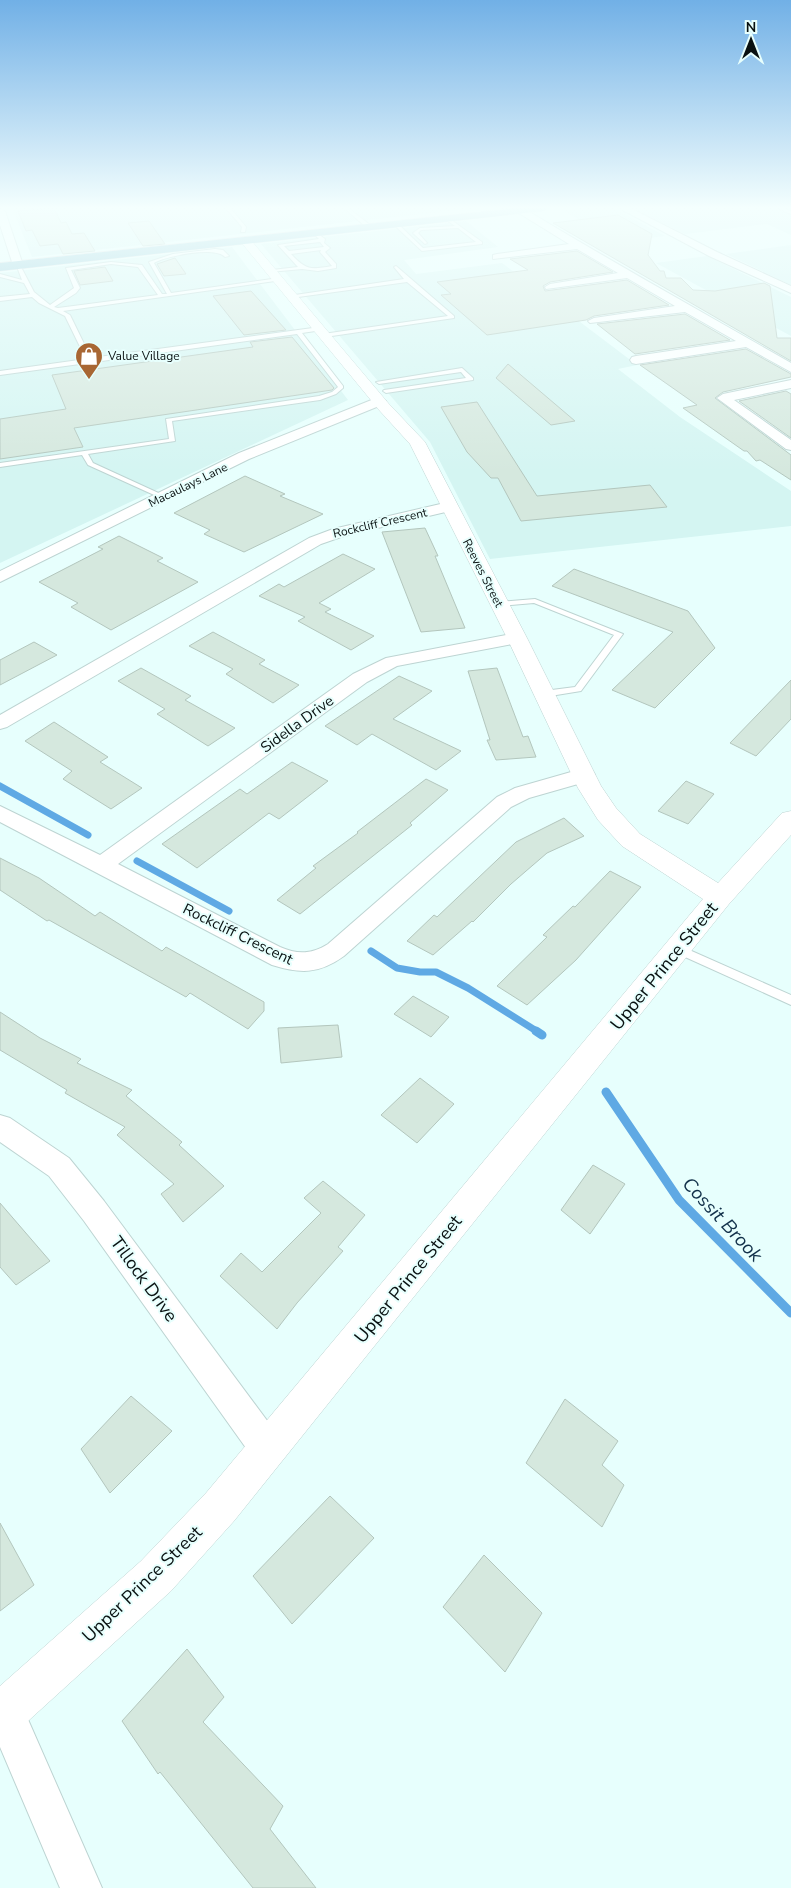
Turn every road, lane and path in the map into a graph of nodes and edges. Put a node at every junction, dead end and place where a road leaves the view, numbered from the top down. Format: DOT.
graph roads {
  1 [pos="23,296"];
  2 [pos="33,296"];
  3 [pos="67,296"];
  4 [pos="161,296"];
  5 [pos="291,296"];
  6 [pos="427,296"];
  7 [pos="666,296"];
  8 [pos="0,299"];
  9 [pos="50,307"];
  10 [pos="687,308"];
  11 [pos="57,310"];
  12 [pos="594,321"];
  13 [pos="298,331"];
  14 [pos="323,332"];
  15 [pos="750,343"];
  16 [pos="89,360"];
  17 [pos="636,360"];
  18 [pos="791,368"];
  19 [pos="0,373"];
  20 [pos="379,382"];
  21 [pos="791,384"];
  22 [pos="383,396"];
  23 [pos="791,446"];
  24 [pos="84,452"];
  25 [pos="0,465"];
  26 [pos="162,497"];
  27 [pos="449,507"];
  28 [pos="0,577"];
  29 [pos="499,604"];
  30 [pos="517,638"];
  31 [pos="544,694"];
  32 [pos="0,723"];
  33 [pos="584,775"];
  34 [pos="0,813"];
  35 [pos="789,824"];
  36 [pos="102,865"];
  37 [pos="720,897"];
  38 [pos="678,949"];
  39 [pos="791,1000"];
  40 [pos="0,1127"];
  41 [pos="268,1450"];
  42 [pos="2,1714"];
  43 [pos="81,1888"];
  1 -- 8 [label="lane"];
  2 -- 9 [label="lane"];
  3 -- 9 [label="lane"];
  4 -- 11 [label="lane"];
  5 -- 14 [label="street, Reeves Street"];
  6 -- 14 [label="lane"];
  7 -- 10 [label="street"];
  9 -- 11 [label="lane"];
  10 -- 12 [label="street"];
  10 -- 15 [label="street"];
  11 -- 16 [label="lane"];
  13 -- 14 [label="lane"];
  13 -- 16 [label="lane"];
  13 -- 24 [label="lane"];
  14 -- 22 [label="street, Reeves Street"];
  15 -- 17 [label="street"];
  15 -- 18 [label="street"];
  16 -- 19 [label="lane"];
  20 -- 22 [label="lane"];
  21 -- 23 [label="street"];
  22 -- 26 [label="street, Macaulays Lane"];
  22 -- 27 [label="street, Reeves Street"];
  24 -- 25 [label="lane"];
  24 -- 26 [label="lane"];
  26 -- 28 [label="street, Macaulays Lane"];
  27 -- 29 [label="street, Reeves Street"];
  27 -- 32 [label="street, Rockcliff Crescent"];
  29 -- 30 [label="street, Reeves Street"];
  29 -- 31 [label="lane"];
  30 -- 31 [label="street, Reeves Street"];
  30 -- 36 [label="street, Sidella Drive"];
  31 -- 33 [label="street, Reeves Street"];
  33 -- 36 [label="street, Rockcliff Crescent"];
  33 -- 37 [label="street, Reeves Street"];
  34 -- 36 [label="street, Rockcliff Crescent"];
  35 -- 37 [label="street, Upper Prince Street"];
  37 -- 38 [label="street, Upper Prince Street"];
  38 -- 39 [label="lane"];
  38 -- 41 [label="street, Upper Prince Street"];
  40 -- 41 [label="street, Tillock Drive"];
  41 -- 42 [label="street, Upper Prince Street"];
  42 -- 43 [label="street"];
}
